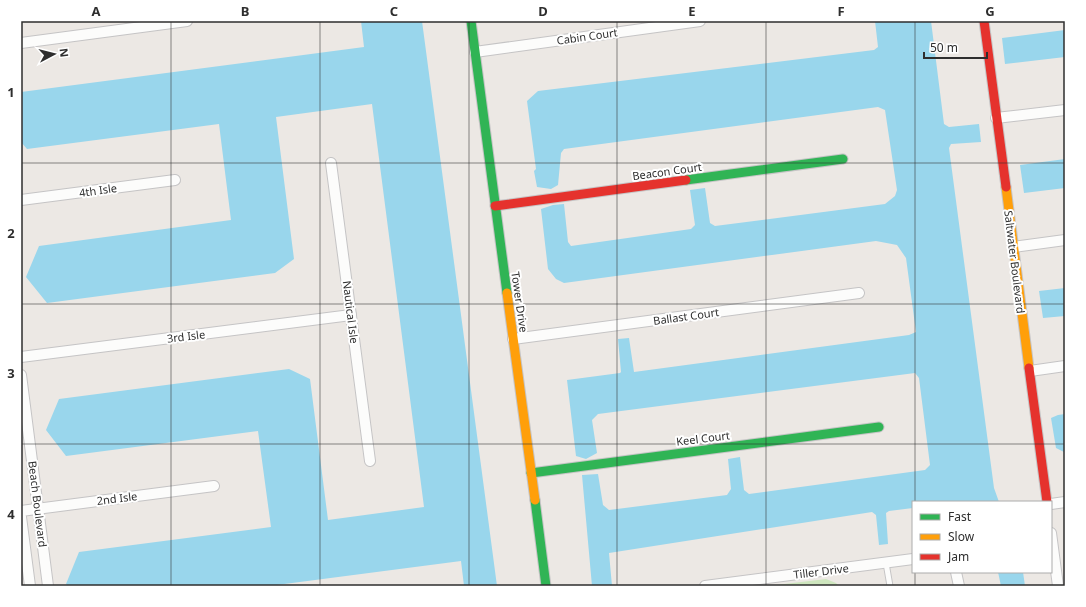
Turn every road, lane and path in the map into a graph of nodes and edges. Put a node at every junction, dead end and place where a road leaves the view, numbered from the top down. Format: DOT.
graph roads {
  1 [pos="187,21"];
  2 [pos="471,21"];
  3 [pos="700,21"];
  4 [pos="984,21"];
  5 [pos="21,43"];
  6 [pos="475,52"];
  7 [pos="1065,110"];
  8 [pos="996,118"];
  9 [pos="843,159"];
  10 [pos="331,163"];
  11 [pos="175,180"];
  12 [pos="21,200"];
  13 [pos="495,206"];
  14 [pos="1065,240"];
  15 [pos="1013,247"];
  16 [pos="859,293"];
  17 [pos="351,315"];
  18 [pos="513,339"];
  19 [pos="21,357"];
  20 [pos="1065,366"];
  21 [pos="1030,371"];
  22 [pos="21,375"];
  23 [pos="879,428"];
  24 [pos="370,461"];
  25 [pos="531,473"];
  26 [pos="214,486"];
  27 [pos="1047,501"];
  28 [pos="1065,502"];
  29 [pos="1052,504"];
  30 [pos="38,508"];
  31 [pos="21,511"];
  32 [pos="21,517"];
  33 [pos="1052,541"];
  34 [pos="912,559"];
  35 [pos="886,562"];
  36 [pos="956,573"];
  37 [pos="30,586"];
  38 [pos="48,586"];
  39 [pos="546,586"];
  40 [pos="705,586"];
  41 [pos="890,586"];
  42 [pos="959,586"];
  43 [pos="1058,586"];
  1 -- 5 [label="street"];
  2 -- 6 [label="street, Tower Drive"];
  3 -- 6 [label="street, Cabin Court"];
  4 -- 8 [label="street, Saltwater Boulevard"];
  6 -- 13 [label="street, Tower Drive"];
  7 -- 8 [label="street"];
  8 -- 15 [label="street, Saltwater Boulevard"];
  9 -- 13 [label="street, Beacon Court"];
  10 -- 17 [label="street, Nautical Isle"];
  11 -- 12 [label="street, 4th Isle"];
  13 -- 18 [label="street, Tower Drive"];
  14 -- 15 [label="street"];
  15 -- 21 [label="street, Saltwater Boulevard"];
  16 -- 18 [label="street, Ballast Court"];
  17 -- 19 [label="street, 3rd Isle"];
  17 -- 24 [label="street, Nautical Isle"];
  18 -- 25 [label="street, Tower Drive"];
  20 -- 21 [label="street"];
  21 -- 27 [label="street, Saltwater Boulevard"];
  22 -- 30 [label="street, Beach Boulevard"];
  23 -- 25 [label="street, Keel Court"];
  25 -- 39 [label="street, Tower Drive"];
  26 -- 30 [label="street, 2nd Isle"];
  28 -- 29 [label="street"];
  30 -- 31 [label="street, 2nd Isle"];
  30 -- 38 [label="street, Beach Boulevard"];
  32 -- 37 [label="street, Beach Boulevard"];
  33 -- 43 [label="street"];
  34 -- 35 [label="street, Tiller Drive"];
  35 -- 40 [label="street, Tiller Drive"];
  35 -- 41 [label="lane"];
  36 -- 42 [label="street"];
}
